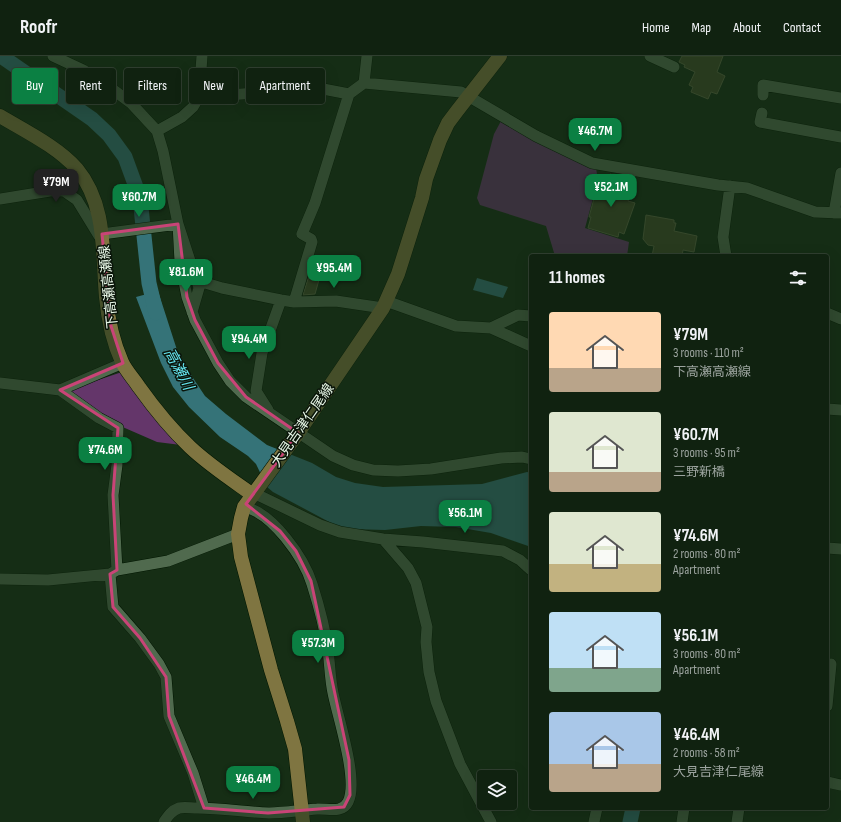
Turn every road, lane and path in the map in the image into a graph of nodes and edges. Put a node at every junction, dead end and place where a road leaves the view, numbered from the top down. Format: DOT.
graph roads {
  1 [pos="53,56"];
  2 [pos="202,56"];
  3 [pos="367,56"];
  4 [pos="500,56"];
  5 [pos="650,56"];
  6 [pos="674,67"];
  7 [pos="201,68"];
  8 [pos="364,83"];
  9 [pos="238,94"];
  10 [pos="349,94"];
  11 [pos="764,94"];
  12 [pos="468,97"];
  13 [pos="841,98"];
  14 [pos="195,104"];
  15 [pos="762,113"];
  16 [pos="0,116"];
  17 [pos="157,131"];
  18 [pos="841,137"];
  19 [pos="841,173"];
  20 [pos="730,186"];
  21 [pos="0,199"];
  22 [pos="837,213"];
  23 [pos="178,224"];
  24 [pos="102,234"];
  25 [pos="726,254"];
  26 [pos="194,273"];
  27 [pos="282,300"];
  28 [pos="294,302"];
  29 [pos="385,304"];
  30 [pos="192,312"];
  31 [pos="829,314"];
  32 [pos="529,316"];
  33 [pos="841,320"];
  34 [pos="491,328"];
  35 [pos="529,345"];
  36 [pos="123,363"];
  37 [pos="0,383"];
  38 [pos="60,390"];
  39 [pos="829,410"];
  40 [pos="841,410"];
  41 [pos="272,416"];
  42 [pos="298,433"];
  43 [pos="529,459"];
  44 [pos="253,495"];
  45 [pos="244,507"];
  46 [pos="238,534"];
  47 [pos="383,539"];
  48 [pos="829,548"];
  49 [pos="841,549"];
  50 [pos="529,568"];
  51 [pos="113,572"];
  52 [pos="0,579"];
  53 [pos="833,664"];
  54 [pos="829,692"];
  55 [pos="829,782"];
  56 [pos="841,785"];
  57 [pos="204,808"];
  58 [pos="597,810"];
  59 [pos="684,810"];
  60 [pos="739,810"];
  61 [pos="302,816"];
  62 [pos="164,822"];
  63 [pos="491,822"];
  64 [pos="594,822"];
  65 [pos="682,822"];
  66 [pos="737,822"];
  1 -- 17 [label="street"];
  2 -- 7 [label="street"];
  3 -- 8 [label="street"];
  4 -- 12 [label="main road, 大見吉津仁尾線"];
  5 -- 6 [label="street"];
  8 -- 10 [label="street"];
  8 -- 12 [label="street"];
  9 -- 10 [label="street"];
  10 -- 28 [label="street"];
  11 -- 13 [label="street"];
  12 -- 20 [label="street"];
  12 -- 29 [label="main road, 大見吉津仁尾線"];
  14 -- 17 [label="street"];
  15 -- 18 [label="street"];
  16 -- 24 [label="main road, 下高瀬高瀬線"];
  17 -- 23 [label="street"];
  19 -- 22 [label="street"];
  20 -- 22 [label="street"];
  20 -- 25 [label="street"];
  21 -- 24 [label="street"];
  23 -- 24 [label="street"];
  23 -- 26 [label="street"];
  23 -- 30 [label="street"];
  24 -- 36 [label="main road, 下高瀬高瀬線"];
  26 -- 27 [label="street"];
  26 -- 30 [label="street"];
  27 -- 28 [label="street"];
  27 -- 41 [label="street"];
  28 -- 29 [label="street"];
  29 -- 34 [label="street"];
  29 -- 42 [label="main road, 大見吉津仁尾線"];
  30 -- 41 [label="street"];
  31 -- 33 [label="street"];
  32 -- 34 [label="street"];
  34 -- 35 [label="street"];
  36 -- 38 [label="street"];
  36 -- 44 [label="main road, 下高瀬高瀬線"];
  37 -- 38 [label="street"];
  38 -- 51 [label="street"];
  39 -- 40 [label="street"];
  41 -- 42 [label="street"];
  42 -- 43 [label="street"];
  42 -- 44 [label="main road, 大見吉津仁尾線"];
  44 -- 45 [label="main road, 大見吉津仁尾線"];
  44 -- 47 [label="street"];
  45 -- 46 [label="main road, 大見吉津仁尾線"];
  45 -- 61 [label="street"];
  46 -- 51 [label="street"];
  46 -- 61 [label="main road, 大見吉津仁尾線"];
  47 -- 50 [label="street"];
  47 -- 63 [label="street"];
  48 -- 49 [label="street"];
  51 -- 52 [label="street"];
  51 -- 57 [label="street"];
  53 -- 54 [label="street"];
  55 -- 56 [label="street"];
  57 -- 61 [label="street"];
  57 -- 62 [label="street"];
  58 -- 64 [label="street"];
  59 -- 65 [label="street"];
  60 -- 66 [label="street"];
}
